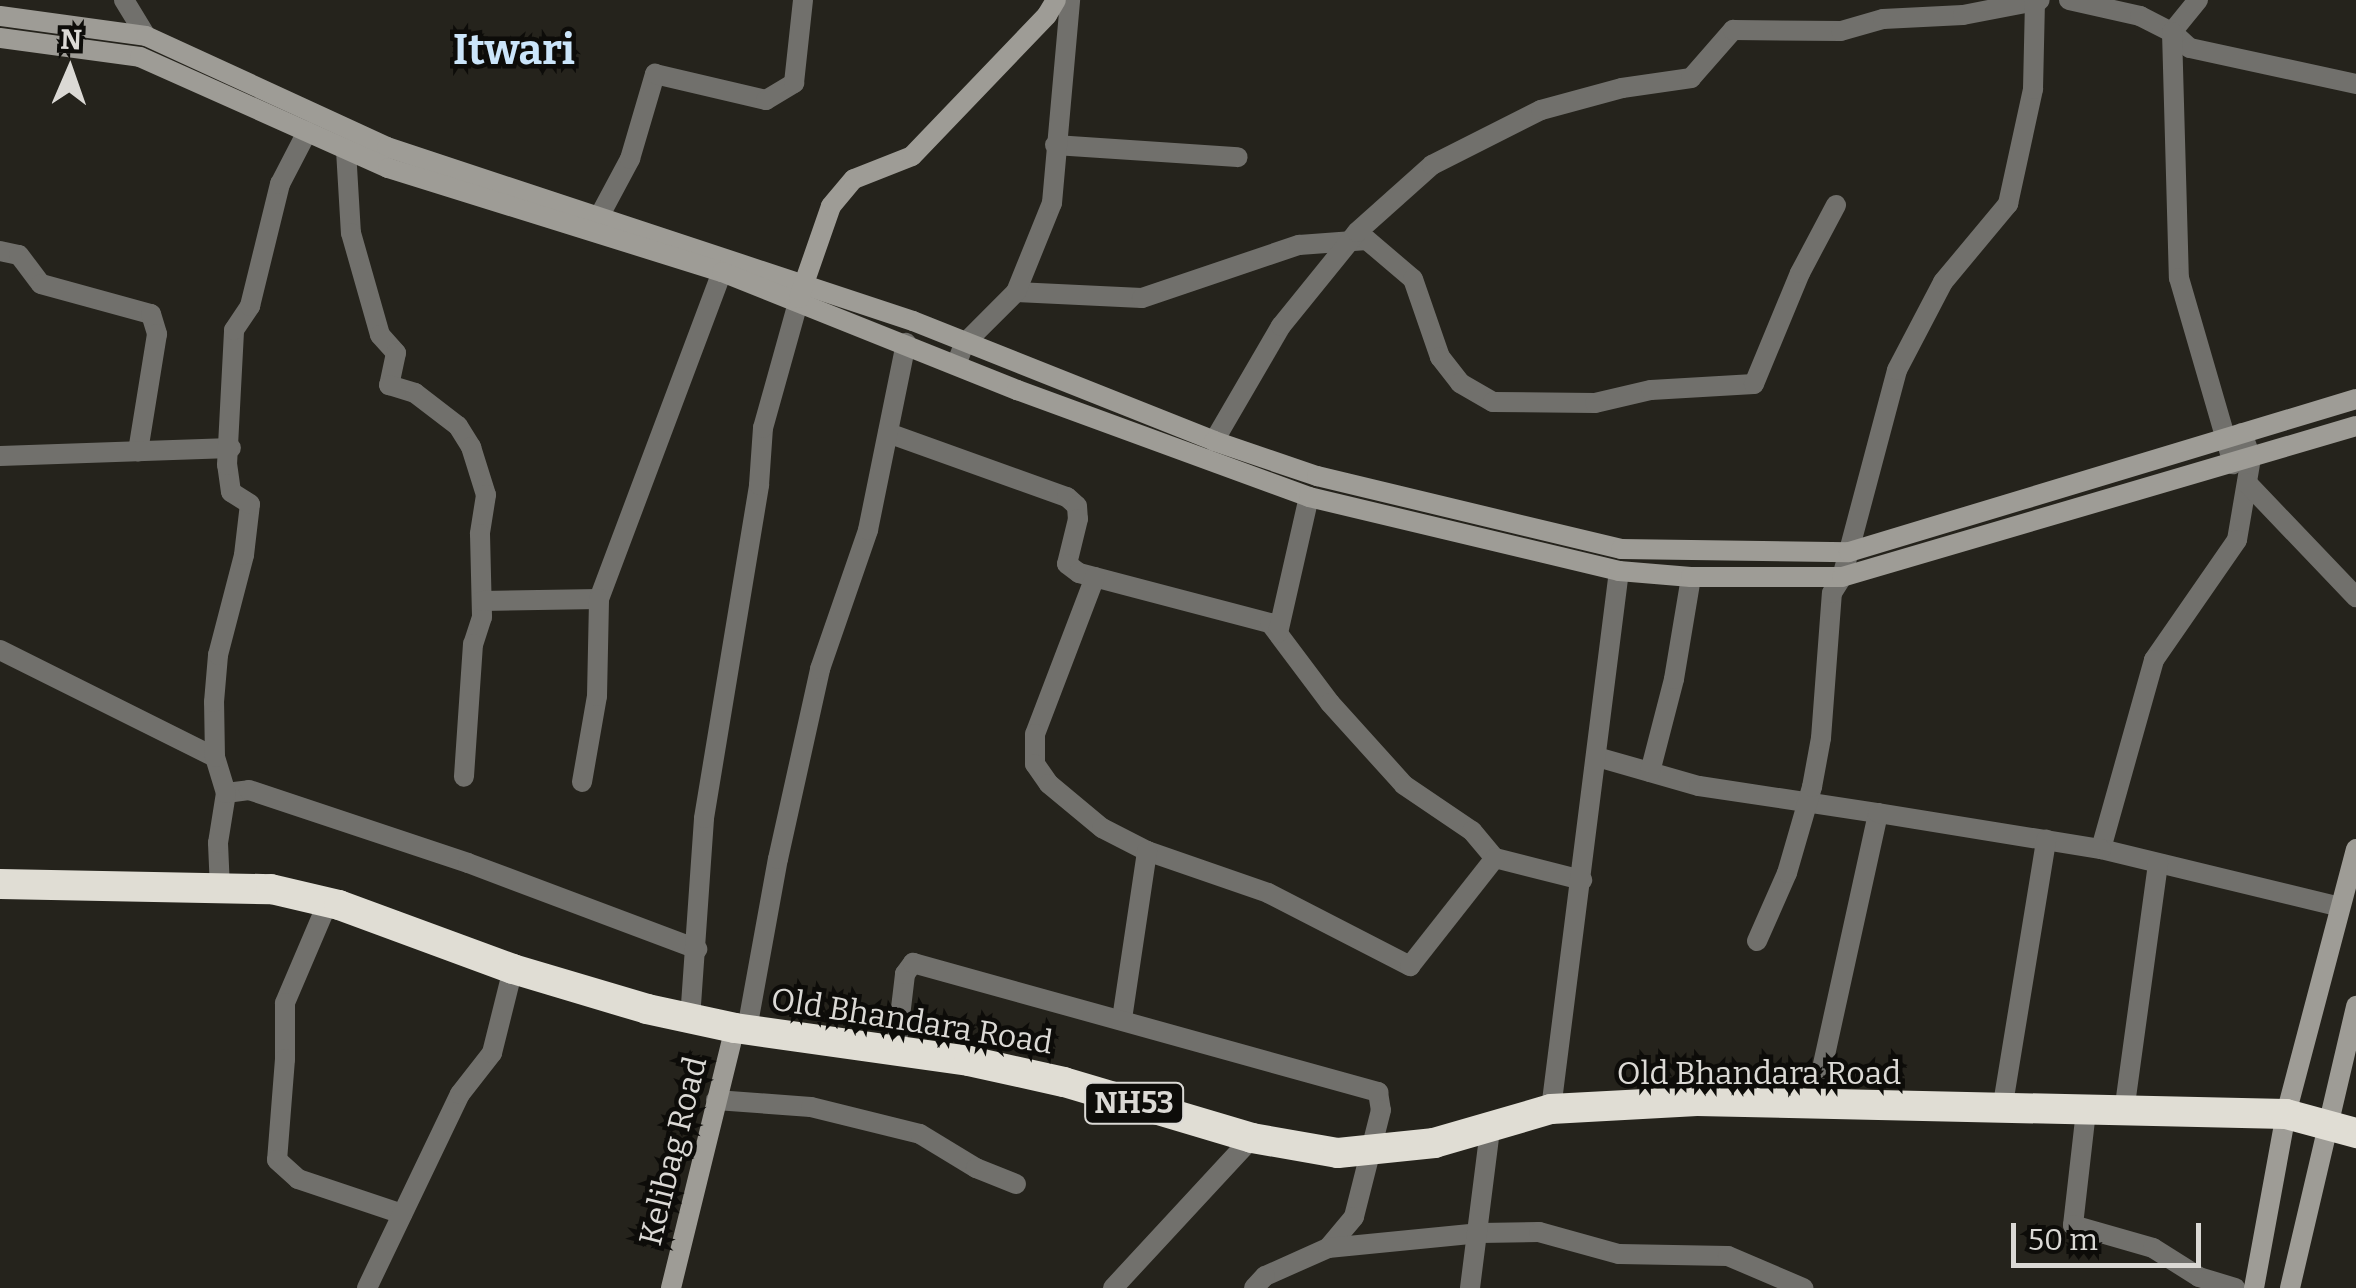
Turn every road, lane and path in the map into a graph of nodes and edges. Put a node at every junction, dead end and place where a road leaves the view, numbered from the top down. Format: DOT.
graph roads {
  1 [pos="124,0"];
  2 [pos="803,0"];
  3 [pos="1056,0"];
  4 [pos="1070,0"];
  5 [pos="2038,0"];
  6 [pos="2069,0"];
  7 [pos="2198,0"];
  8 [pos="0,16"];
  9 [pos="2172,32"];
  10 [pos="146,36"];
  11 [pos="0,38"];
  12 [pos="140,57"];
  13 [pos="2356,84"];
  14 [pos="347,128"];
  15 [pos="307,132"];
  16 [pos="1056,145"];
  17 [pos="346,150"];
  18 [pos="1238,158"];
  19 [pos="520,199"];
  20 [pos="1836,205"];
  21 [pos="597,224"];
  22 [pos="1347,245"];
  23 [pos="0,251"];
  24 [pos="723,265"];
  25 [pos="801,292"];
  26 [pos="1016,292"];
  27 [pos="913,321"];
  28 [pos="906,343"];
  29 [pos="964,344"];
  30 [pos="956,364"];
  31 [pos="2356,398"];
  32 [pos="2356,426"];
  33 [pos="888,433"];
  34 [pos="2234,436"];
  35 [pos="1214,441"];
  36 [pos="231,448"];
  37 [pos="138,451"];
  38 [pos="0,456"];
  39 [pos="2242,461"];
  40 [pos="1317,476"];
  41 [pos="2246,483"];
  42 [pos="1308,497"];
  43 [pos="1621,548"];
  44 [pos="1694,551"];
  45 [pos="1848,552"];
  46 [pos="1618,571"];
  47 [pos="1095,577"];
  48 [pos="1690,577"];
  49 [pos="1842,577"];
  50 [pos="2356,598"];
  51 [pos="599,599"];
  52 [pos="482,602"];
  53 [pos="1278,632"];
  54 [pos="0,650"];
  55 [pos="216,757"];
  56 [pos="1596,758"];
  57 [pos="1650,772"];
  58 [pos="464,777"];
  59 [pos="582,782"];
  60 [pos="226,793"];
  61 [pos="1806,806"];
  62 [pos="1878,813"];
  63 [pos="2046,840"];
  64 [pos="2101,849"];
  65 [pos="2356,850"];
  66 [pos="1146,851"];
  67 [pos="1495,858"];
  68 [pos="2158,863"];
  69 [pos="1582,880"];
  70 [pos="0,884"];
  71 [pos="220,889"];
  72 [pos="328,902"];
  73 [pos="2340,906"];
  74 [pos="1757,941"];
  75 [pos="697,950"];
  76 [pos="513,969"];
  77 [pos="2356,1006"];
  78 [pos="690,1018"];
  79 [pos="1122,1019"];
  80 [pos="741,1029"];
  81 [pos="896,1050"];
  82 [pos="716,1100"];
  83 [pos="1814,1105"];
  84 [pos="1551,1110"];
  85 [pos="2002,1110"];
  86 [pos="2086,1111"];
  87 [pos="2124,1112"];
  88 [pos="2286,1114"];
  89 [pos="2325,1125"];
  90 [pos="1490,1129"];
  91 [pos="2356,1133"];
  92 [pos="1252,1138"];
  93 [pos="1369,1150"];
  94 [pos="1016,1184"];
  95 [pos="402,1214"];
  96 [pos="1480,1233"];
  97 [pos="1328,1248"];
  98 [pos="367,1288"];
  99 [pos="670,1288"];
  100 [pos="1113,1288"];
  101 [pos="1254,1288"];
  102 [pos="1470,1288"];
  103 [pos="1803,1288"];
  104 [pos="2236,1288"];
  105 [pos="2254,1288"];
  106 [pos="2290,1288"];
  1 -- 10 [label="street"];
  2 -- 21 [label="street"];
  3 -- 25 [label="street"];
  4 -- 16 [label="street"];
  5 -- 22 [label="street"];
  5 -- 45 [label="street"];
  6 -- 9 [label="street"];
  7 -- 9 [label="street"];
  8 -- 10 [label="street"];
  9 -- 13 [label="street"];
  9 -- 34 [label="street"];
  10 -- 12 [label="street"];
  10 -- 14 [label="street"];
  11 -- 12 [label="street"];
  12 -- 15 [label="street"];
  14 -- 17 [label="street"];
  14 -- 19 [label="street"];
  15 -- 17 [label="street"];
  15 -- 36 [label="street"];
  16 -- 18 [label="street"];
  16 -- 26 [label="street"];
  17 -- 19 [label="street"];
  17 -- 52 [label="street"];
  19 -- 21 [label="street"];
  20 -- 22 [label="street"];
  21 -- 24 [label="street"];
  22 -- 26 [label="street"];
  22 -- 35 [label="street"];
  23 -- 37 [label="street"];
  24 -- 25 [label="street"];
  24 -- 51 [label="street"];
  25 -- 27 [label="street"];
  25 -- 28 [label="street"];
  25 -- 75 [label="street"];
  26 -- 29 [label="street"];
  27 -- 28 [label="street"];
  27 -- 29 [label="street"];
  28 -- 30 [label="street"];
  28 -- 33 [label="street"];
  29 -- 30 [label="street"];
  29 -- 35 [label="street"];
  30 -- 42 [label="street"];
  31 -- 34 [label="street"];
  32 -- 39 [label="street"];
  33 -- 47 [label="street"];
  33 -- 80 [label="street"];
  34 -- 39 [label="street"];
  34 -- 45 [label="street"];
  35 -- 40 [label="street"];
  36 -- 37 [label="street"];
  36 -- 55 [label="street"];
  37 -- 38 [label="street"];
  39 -- 41 [label="street"];
  39 -- 49 [label="street"];
  40 -- 42 [label="street"];
  40 -- 43 [label="street"];
  41 -- 50 [label="street"];
  41 -- 64 [label="street"];
  42 -- 46 [label="street"];
  42 -- 53 [label="street"];
  43 -- 44 [label="street"];
  43 -- 46 [label="street"];
  44 -- 45 [label="street"];
  44 -- 48 [label="street"];
  45 -- 49 [label="street"];
  46 -- 48 [label="street"];
  46 -- 56 [label="street"];
  47 -- 53 [label="street"];
  47 -- 66 [label="street"];
  48 -- 49 [label="street"];
  48 -- 57 [label="street"];
  49 -- 61 [label="street"];
  51 -- 52 [label="street"];
  51 -- 59 [label="street"];
  52 -- 58 [label="street"];
  53 -- 67 [label="street"];
  54 -- 55 [label="street"];
  55 -- 60 [label="street"];
  56 -- 57 [label="street"];
  56 -- 69 [label="street"];
  57 -- 61 [label="street"];
  60 -- 71 [label="street"];
  60 -- 75 [label="street"];
  61 -- 62 [label="street"];
  61 -- 74 [label="street"];
  62 -- 63 [label="street"];
  62 -- 83 [label="street"];
  63 -- 64 [label="street"];
  63 -- 85 [label="street"];
  64 -- 68 [label="street"];
  65 -- 73 [label="street"];
  66 -- 67 [label="street"];
  66 -- 79 [label="street"];
  67 -- 69 [label="street"];
  68 -- 73 [label="street"];
  68 -- 87 [label="street"];
  69 -- 84 [label="street"];
  70 -- 71 [label="highway, Old Bhandara Road / NH53"];
  71 -- 72 [label="highway, Old Bhandara Road / NH53"];
  72 -- 76 [label="highway, Old Bhandara Road / NH53"];
  72 -- 95 [label="street"];
  73 -- 88 [label="street"];
  75 -- 78 [label="street"];
  76 -- 78 [label="highway, Old Bhandara Road / NH53"];
  76 -- 95 [label="street"];
  77 -- 89 [label="street"];
  78 -- 80 [label="highway, Old Bhandara Road / NH53"];
  79 -- 81 [label="street"];
  79 -- 93 [label="street"];
  80 -- 81 [label="highway, Old Bhandara Road / NH53"];
  80 -- 82 [label="street, Kelibag Road"];
  81 -- 92 [label="highway, Old Bhandara Road / NH53"];
  82 -- 94 [label="street"];
  82 -- 99 [label="street, Kelibag Road"];
  83 -- 84 [label="highway, Old Bhandara Road / NH53"];
  83 -- 85 [label="highway, Old Bhandara Road / NH53"];
  84 -- 90 [label="highway, Old Bhandara Road / NH53"];
  85 -- 86 [label="highway, Old Bhandara Road / NH53"];
  86 -- 87 [label="highway, Old Bhandara Road / NH53"];
  86 -- 104 [label="street"];
  87 -- 88 [label="highway, Old Bhandara Road / NH53"];
  88 -- 89 [label="highway, Old Bhandara Road / NH53"];
  88 -- 105 [label="street"];
  89 -- 91 [label="highway, Old Bhandara Road / NH53"];
  89 -- 106 [label="street"];
  90 -- 93 [label="highway, Old Bhandara Road / NH53"];
  90 -- 96 [label="street"];
  92 -- 93 [label="highway, Old Bhandara Road / NH53"];
  92 -- 100 [label="street"];
  93 -- 97 [label="street"];
  95 -- 98 [label="street"];
  96 -- 97 [label="street"];
  96 -- 102 [label="street"];
  96 -- 103 [label="street"];
  97 -- 101 [label="street"];
}
